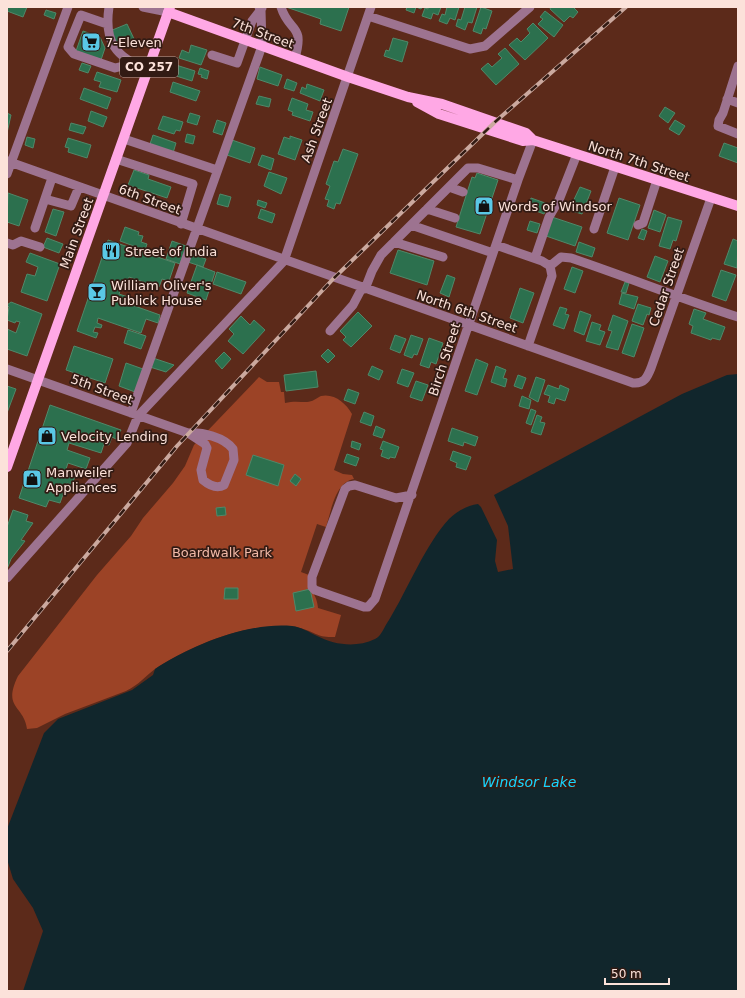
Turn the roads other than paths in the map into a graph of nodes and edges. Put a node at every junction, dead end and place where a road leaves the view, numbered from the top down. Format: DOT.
graph roads {
  1 [pos="68,7"];
  2 [pos="109,7"];
  3 [pos="143,7"];
  4 [pos="281,7"];
  5 [pos="530,7"];
  6 [pos="261,8"];
  7 [pos="166,9"];
  8 [pos="370,12"];
  9 [pos="106,24"];
  10 [pos="245,40"];
  11 [pos="262,46"];
  12 [pos="212,55"];
  13 [pos="295,58"];
  14 [pos="237,63"];
  15 [pos="131,64"];
  16 [pos="738,66"];
  17 [pos="148,69"];
  18 [pos="253,69"];
  19 [pos="348,77"];
  20 [pos="727,99"];
  21 [pos="738,103"];
  22 [pos="738,134"];
  23 [pos="124,139"];
  24 [pos="533,140"];
  25 [pos="577,154"];
  26 [pos="116,159"];
  27 [pos="9,162"];
  28 [pos="615,167"];
  29 [pos="217,170"];
  30 [pos="7,174"];
  31 [pos="52,178"];
  32 [pos="518,180"];
  33 [pos="658,180"];
  34 [pos="79,187"];
  35 [pos="449,187"];
  36 [pos="463,192"];
  37 [pos="103,196"];
  38 [pos="711,198"];
  39 [pos="45,199"];
  40 [pos="738,206"];
  41 [pos="427,209"];
  42 [pos="455,218"];
  43 [pos="181,224"];
  44 [pos="411,224"];
  45 [pos="638,225"];
  46 [pos="35,228"];
  47 [pos="195,229"];
  48 [pos="594,229"];
  49 [pos="394,242"];
  50 [pos="7,243"];
  51 [pos="40,247"];
  52 [pos="494,249"];
  53 [pos="443,258"];
  54 [pos="534,258"];
  55 [pos="284,260"];
  56 [pos="550,266"];
  57 [pos="364,288"];
  58 [pos="676,297"];
  59 [pos="738,317"];
  60 [pos="469,324"];
  61 [pos="330,331"];
  62 [pos="528,346"];
  63 [pos="7,369"];
  64 [pos="38,380"];
  65 [pos="642,382"];
  66 [pos="134,414"];
  67 [pos="188,433"];
  68 [pos="7,467"];
  69 [pos="412,495"];
  70 [pos="7,578"];
  1 -- 27 [label="street"];
  2 -- 9 [label="street"];
  3 -- 7 [label="street, 7th Street"];
  4 -- 13 [label="street"];
  5 -- 8 [label="street"];
  6 -- 10 [label="street"];
  6 -- 11 [label="street"];
  7 -- 10 [label="main road, 7th Street"];
  7 -- 17 [label="main road, Main Street / CO 257"];
  8 -- 19 [label="street, Ash Street"];
  9 -- 15 [label="street"];
  9 -- 15 [label="street"];
  10 -- 11 [label="main road, 7th Street"];
  10 -- 14 [label="street"];
  11 -- 13 [label="main road, 7th Street"];
  11 -- 18 [label="street"];
  12 -- 14 [label="street"];
  13 -- 19 [label="main road, 7th Street"];
  14 -- 18 [label="street"];
  15 -- 17 [label="street"];
  16 -- 20 [label="street"];
  17 -- 23 [label="main road, Main Street / CO 257"];
  18 -- 29 [label="street"];
  19 -- 24 [label="main road, North 7th Street"];
  19 -- 55 [label="street, Ash Street"];
  20 -- 21 [label="street"];
  20 -- 22 [label="street"];
  23 -- 26 [label="main road, Main Street / CO 257"];
  23 -- 29 [label="street"];
  24 -- 25 [label="main road, North 7th Street"];
  24 -- 32 [label="street, Birch Street"];
  25 -- 28 [label="main road, North 7th Street"];
  25 -- 54 [label="street"];
  26 -- 37 [label="main road, Main Street / CO 257"];
  26 -- 43 [label="street"];
  27 -- 30 [label="street"];
  27 -- 31 [label="street, 6th Street"];
  28 -- 33 [label="main road, North 7th Street"];
  28 -- 48 [label="street"];
  29 -- 47 [label="street"];
  31 -- 34 [label="street, 6th Street"];
  31 -- 39 [label="street"];
  32 -- 35 [label="street"];
  32 -- 52 [label="street, Birch Street"];
  33 -- 38 [label="main road, North 7th Street"];
  33 -- 45 [label="street"];
  34 -- 37 [label="street, 6th Street"];
  34 -- 39 [label="street"];
  35 -- 36 [label="street"];
  35 -- 41 [label="street"];
  37 -- 43 [label="street, 6th Street"];
  37 -- 64 [label="main road, Main Street / CO 257"];
  38 -- 40 [label="main road, North 7th Street"];
  38 -- 58 [label="street, Cedar Street"];
  39 -- 46 [label="street"];
  41 -- 42 [label="street"];
  41 -- 44 [label="street"];
  43 -- 47 [label="street, 6th Street"];
  44 -- 49 [label="street"];
  44 -- 52 [label="street"];
  47 -- 55 [label="street, 6th Street"];
  47 -- 66 [label="street"];
  49 -- 53 [label="street"];
  49 -- 57 [label="street"];
  50 -- 51 [label="street"];
  52 -- 54 [label="street"];
  52 -- 60 [label="street, Birch Street"];
  54 -- 56 [label="street"];
  55 -- 57 [label="street, North 6th Street"];
  55 -- 66 [label="street"];
  56 -- 58 [label="street"];
  56 -- 62 [label="street"];
  57 -- 60 [label="street, North 6th Street"];
  57 -- 61 [label="street"];
  58 -- 59 [label="street"];
  58 -- 65 [label="street, Cedar Street"];
  60 -- 62 [label="street, North 6th Street"];
  60 -- 69 [label="street, Birch Street"];
  62 -- 65 [label="street, North 6th Street"];
  63 -- 64 [label="street, 5th Street"];
  64 -- 66 [label="street, 5th Street"];
  64 -- 68 [label="main road, Main Street / CO 257"];
  66 -- 67 [label="street, 5th Street"];
  66 -- 70 [label="street"];
  67 -- 67 [label="street"];
  69 -- 69 [label="street, Birch Street"];
}
